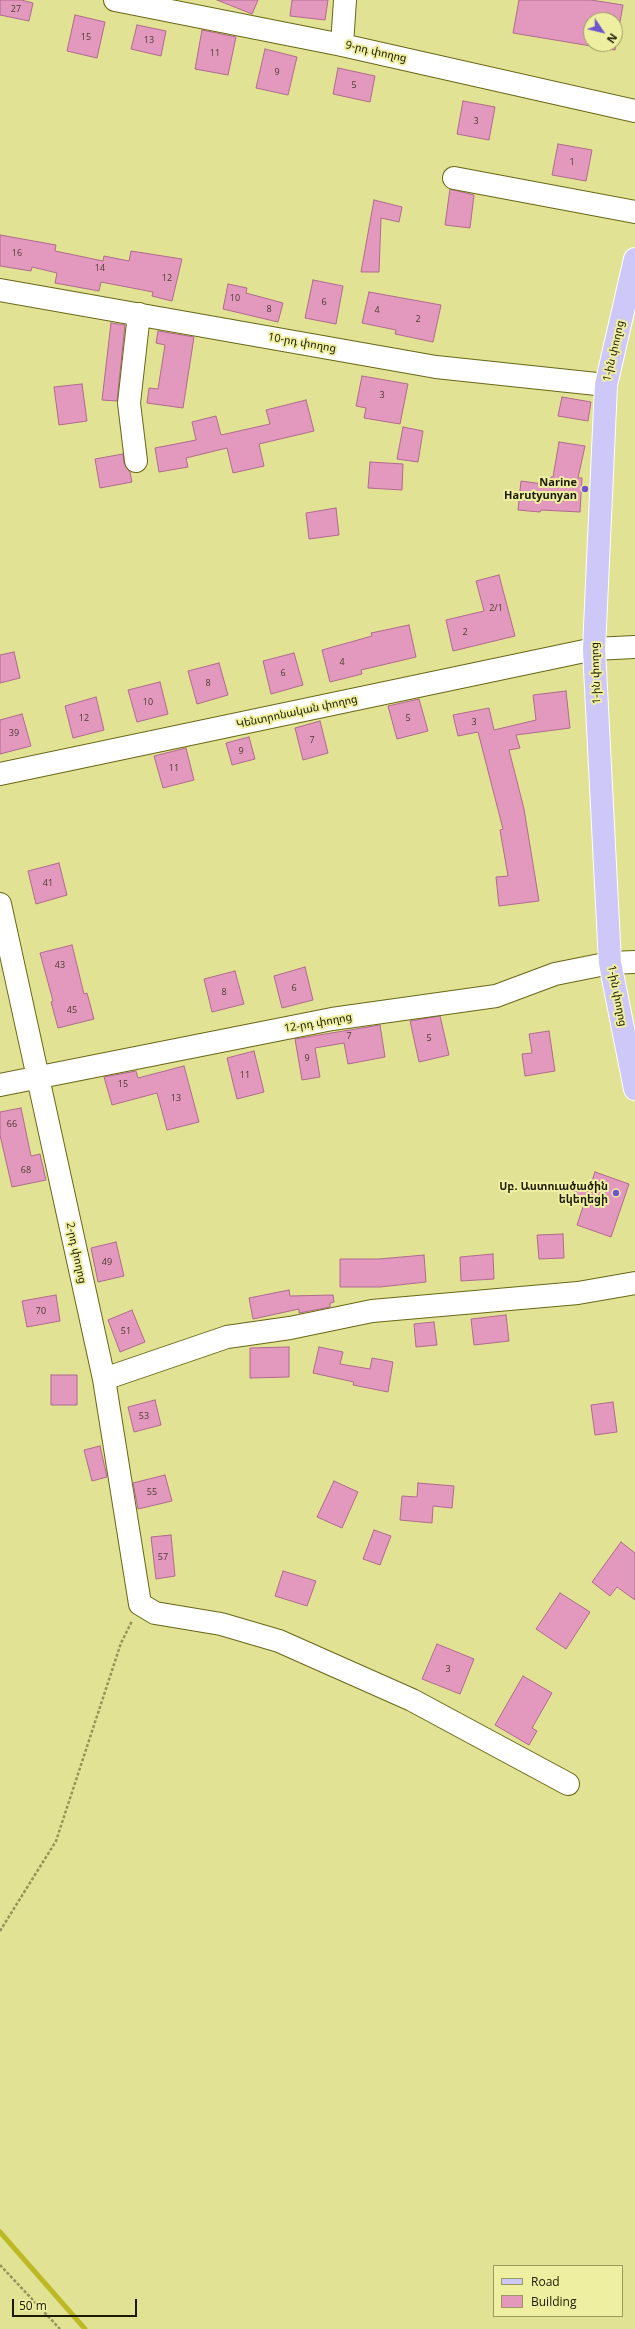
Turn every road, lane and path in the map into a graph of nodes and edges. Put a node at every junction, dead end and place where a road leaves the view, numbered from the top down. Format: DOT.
graph roads {
  1 [pos="115,0"];
  2 [pos="345,0"];
  3 [pos="342,45"];
  4 [pos="635,111"];
  5 [pos="454,178"];
  6 [pos="635,212"];
  7 [pos="635,259"];
  8 [pos="0,290"];
  9 [pos="139,314"];
  10 [pos="606,385"];
  11 [pos="136,461"];
  12 [pos="635,647"];
  13 [pos="594,649"];
  14 [pos="0,774"];
  15 [pos="0,904"];
  16 [pos="635,962"];
  17 [pos="610,963"];
  18 [pos="38,1078"];
  19 [pos="0,1085"];
  20 [pos="635,1089"];
  21 [pos="635,1283"];
  22 [pos="104,1379"];
  23 [pos="140,1604"];
  24 [pos="568,1784"];
  25 [pos="0,1931"];
  26 [pos="0,2265"];
  27 [pos="60,2329"];
  1 -- 3 [label="street, 9-րդ փողոց"];
  2 -- 3 [label="street"];
  3 -- 4 [label="street, 9-րդ փողոց"];
  5 -- 6 [label="street"];
  7 -- 10 [label="main road, 1-ին փողոց"];
  8 -- 9 [label="street, 10-րդ փողոց"];
  9 -- 10 [label="street, 10-րդ փողոց"];
  9 -- 11 [label="street"];
  10 -- 13 [label="main road, 1-ին փողոց"];
  12 -- 13 [label="street, Կենտրոնական փողոց"];
  13 -- 14 [label="street, Կենտրոնական փողոց"];
  13 -- 17 [label="main road, 1-ին փողոց"];
  15 -- 18 [label="street, 2-րդ փողոց"];
  16 -- 17 [label="street, 12-րդ փողոց"];
  17 -- 18 [label="street, 12-րդ փողոց"];
  17 -- 20 [label="main road, 1-ին փողոց"];
  18 -- 19 [label="street, 12-րդ փողոց"];
  18 -- 22 [label="street, 2-րդ փողոց"];
  21 -- 22 [label="street"];
  22 -- 23 [label="street, 2-րդ փողոց"];
  23 -- 24 [label="street"];
  23 -- 25 [label="path"];
  26 -- 27 [label="path"];
}
